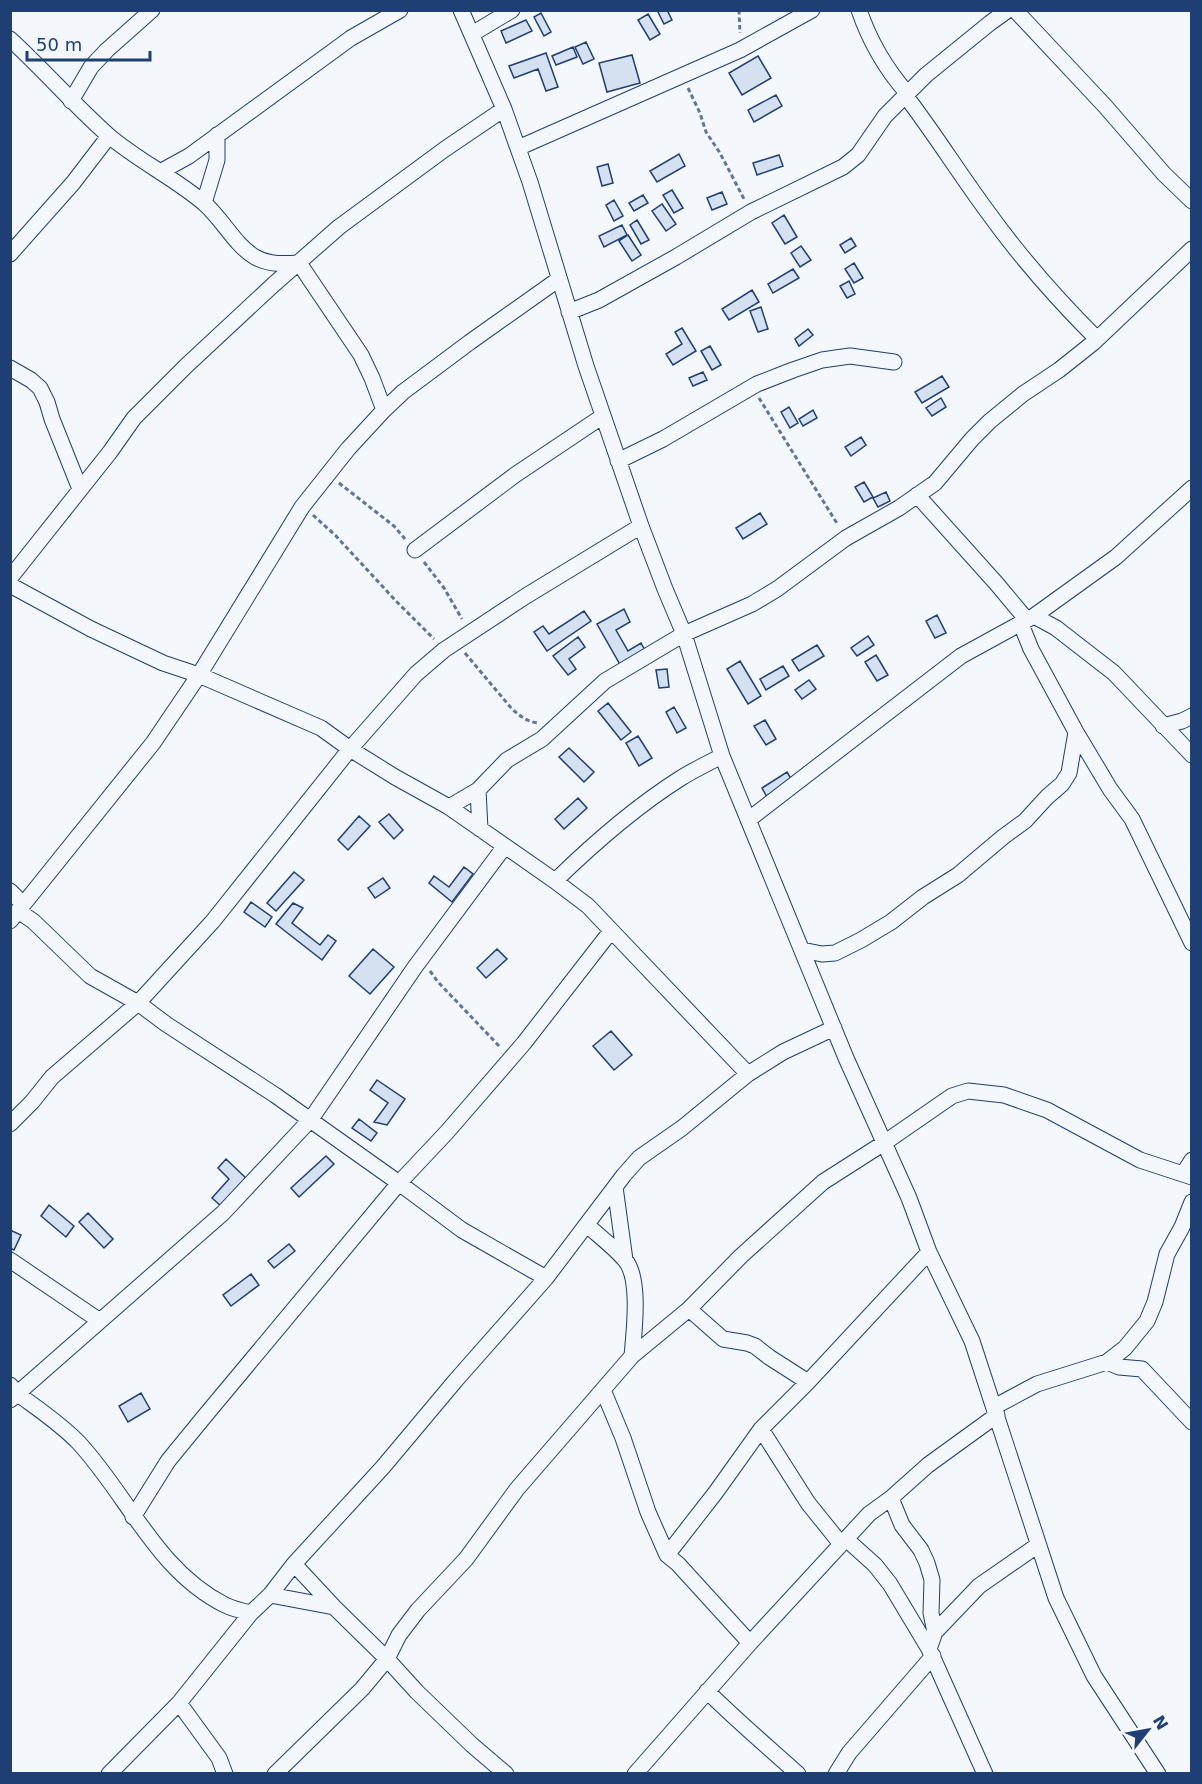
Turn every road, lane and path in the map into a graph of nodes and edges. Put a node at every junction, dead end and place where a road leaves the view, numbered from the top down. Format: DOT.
graph roads {
  1 [pos="152,10"];
  2 [pos="400,10"];
  3 [pos="461,10"];
  4 [pos="512,10"];
  5 [pos="739,10"];
  6 [pos="812,10"];
  7 [pos="859,10"];
  8 [pos="1008,10"];
  9 [pos="1016,10"];
  10 [pos="472,34"];
  11 [pos="10,39"];
  12 [pos="740,50"];
  13 [pos="681,76"];
  14 [pos="906,94"];
  15 [pos="71,100"];
  16 [pos="504,109"];
  17 [pos="217,135"];
  18 [pos="109,136"];
  19 [pos="518,148"];
  20 [pos="160,172"];
  21 [pos="1191,201"];
  22 [pos="204,203"];
  23 [pos="750,212"];
  24 [pos="1191,249"];
  25 [pos="10,254"];
  26 [pos="299,263"];
  27 [pos="559,279"];
  28 [pos="569,312"];
  29 [pos="1098,339"];
  30 [pos="894,362"];
  31 [pos="10,368"];
  32 [pos="751,387"];
  33 [pos="384,410"];
  34 [pos="603,416"];
  35 [pos="618,461"];
  36 [pos="1191,488"];
  37 [pos="80,489"];
  38 [pos="917,495"];
  39 [pos="302,507"];
  40 [pos="640,526"];
  41 [pos="846,538"];
  42 [pos="415,550"];
  43 [pos="10,578"];
  44 [pos="10,585"];
  45 [pos="1027,620"];
  46 [pos="684,634"];
  47 [pos="450,646"];
  48 [pos="199,675"];
  49 [pos="1191,716"];
  50 [pos="561,722"];
  51 [pos="1163,726"];
  52 [pos="1076,732"];
  53 [pos="350,749"];
  54 [pos="1191,755"];
  55 [pos="722,756"];
  56 [pos="478,790"];
  57 [pos="449,807"];
  58 [pos="748,820"];
  59 [pos="480,829"];
  60 [pos="505,846"];
  61 [pos="555,881"];
  62 [pos="10,891"];
  63 [pos="17,912"];
  64 [pos="611,931"];
  65 [pos="1191,942"];
  66 [pos="802,950"];
  67 [pos="423,957"];
  68 [pos="138,1003"];
  69 [pos="834,1028"];
  70 [pos="511,1058"];
  71 [pos="748,1074"];
  72 [pos="311,1119"];
  73 [pos="10,1124"];
  74 [pos="884,1143"];
  75 [pos="1191,1160"];
  76 [pos="1187,1175"];
  77 [pos="399,1183"];
  78 [pos="615,1187"];
  79 [pos="1191,1202"];
  80 [pos="1187,1223"];
  81 [pos="586,1225"];
  82 [pos="928,1252"];
  83 [pos="10,1260"];
  84 [pos="626,1260"];
  85 [pos="546,1278"];
  86 [pos="689,1309"];
  87 [pos="100,1321"];
  88 [pos="632,1356"];
  89 [pos="1107,1362"];
  90 [pos="808,1382"];
  91 [pos="603,1389"];
  92 [pos="13,1393"];
  93 [pos="995,1411"];
  94 [pos="1191,1422"];
  95 [pos="761,1430"];
  96 [pos="891,1498"];
  97 [pos="134,1517"];
  98 [pos="843,1542"];
  99 [pos="1038,1545"];
  100 [pos="667,1555"];
  101 [pos="294,1564"];
  102 [pos="270,1595"];
  103 [pos="334,1607"];
  104 [pos="251,1613"];
  105 [pos="935,1632"];
  106 [pos="750,1643"];
  107 [pos="931,1653"];
  108 [pos="387,1659"];
  109 [pos="707,1691"];
  110 [pos="179,1703"];
  111 [pos="109,1773"];
  112 [pos="225,1773"];
  113 [pos="275,1773"];
  114 [pos="506,1773"];
  115 [pos="635,1773"];
  116 [pos="798,1773"];
  117 [pos="836,1773"];
  118 [pos="985,1773"];
  119 [pos="1158,1773"];
  1 -- 15 [label="street"];
  2 -- 17 [label="street"];
  3 -- 10 [label="street"];
  4 -- 10 [label="street"];
  5 -- 12 [label="path"];
  6 -- 12 [label="street"];
  7 -- 14 [label="street"];
  8 -- 14 [label="street"];
  9 -- 21 [label="street"];
  10 -- 16 [label="street"];
  11 -- 15 [label="street"];
  12 -- 13 [label="street"];
  13 -- 19 [label="street"];
  13 -- 23 [label="path"];
  14 -- 23 [label="street"];
  14 -- 29 [label="street"];
  15 -- 18 [label="street"];
  16 -- 19 [label="street"];
  16 -- 26 [label="street"];
  17 -- 20 [label="street"];
  17 -- 22 [label="street"];
  18 -- 20 [label="street"];
  18 -- 25 [label="street"];
  19 -- 27 [label="street"];
  20 -- 22 [label="street"];
  22 -- 26 [label="street"];
  23 -- 28 [label="street"];
  24 -- 29 [label="street"];
  26 -- 33 [label="street"];
  26 -- 37 [label="street"];
  27 -- 28 [label="street"];
  27 -- 33 [label="street"];
  28 -- 34 [label="street"];
  29 -- 38 [label="street"];
  30 -- 32 [label="street"];
  31 -- 37 [label="street"];
  32 -- 35 [label="street"];
  32 -- 41 [label="path"];
  33 -- 39 [label="street"];
  34 -- 35 [label="street"];
  34 -- 42 [label="street"];
  35 -- 40 [label="street"];
  36 -- 45 [label="street"];
  37 -- 43 [label="street"];
  38 -- 41 [label="street"];
  38 -- 45 [label="street"];
  39 -- 47 [label="path"];
  39 -- 48 [label="street"];
  40 -- 46 [label="street"];
  40 -- 47 [label="street"];
  41 -- 46 [label="street"];
  44 -- 48 [label="street"];
  45 -- 51 [label="street"];
  45 -- 52 [label="street"];
  45 -- 58 [label="street"];
  46 -- 50 [label="street"];
  46 -- 55 [label="street"];
  47 -- 50 [label="path"];
  47 -- 53 [label="street"];
  48 -- 53 [label="street"];
  48 -- 63 [label="street"];
  49 -- 51 [label="street"];
  50 -- 56 [label="street"];
  51 -- 54 [label="street"];
  52 -- 65 [label="street"];
  52 -- 66 [label="street"];
  53 -- 57 [label="street"];
  53 -- 68 [label="street"];
  55 -- 58 [label="street"];
  55 -- 61 [label="street"];
  56 -- 57 [label="street"];
  56 -- 59 [label="street"];
  57 -- 59 [label="street"];
  58 -- 66 [label="street"];
  59 -- 60 [label="street"];
  60 -- 61 [label="street"];
  60 -- 67 [label="street"];
  61 -- 64 [label="street"];
  62 -- 63 [label="street"];
  63 -- 68 [label="street"];
  64 -- 70 [label="street"];
  64 -- 71 [label="street"];
  66 -- 69 [label="street"];
  67 -- 70 [label="path"];
  67 -- 72 [label="street"];
  68 -- 72 [label="street"];
  68 -- 73 [label="street"];
  69 -- 71 [label="street"];
  69 -- 74 [label="street"];
  70 -- 77 [label="street"];
  71 -- 78 [label="street"];
  72 -- 77 [label="street"];
  72 -- 87 [label="street"];
  74 -- 76 [label="street"];
  74 -- 82 [label="street"];
  74 -- 86 [label="street"];
  75 -- 76 [label="street"];
  77 -- 85 [label="street"];
  77 -- 97 [label="street"];
  78 -- 81 [label="street"];
  78 -- 84 [label="street"];
  79 -- 80 [label="street"];
  80 -- 89 [label="street"];
  81 -- 84 [label="street"];
  81 -- 85 [label="street"];
  82 -- 90 [label="street"];
  82 -- 93 [label="street"];
  83 -- 87 [label="street"];
  84 -- 88 [label="street"];
  85 -- 101 [label="street"];
  86 -- 88 [label="street"];
  86 -- 90 [label="street"];
  87 -- 92 [label="street"];
  88 -- 91 [label="street"];
  89 -- 93 [label="street"];
  89 -- 94 [label="street"];
  90 -- 95 [label="street"];
  91 -- 100 [label="street"];
  91 -- 108 [label="street"];
  92 -- 97 [label="street"];
  93 -- 96 [label="street"];
  93 -- 99 [label="street"];
  95 -- 98 [label="street"];
  95 -- 100 [label="street"];
  96 -- 98 [label="street"];
  96 -- 105 [label="street"];
  97 -- 104 [label="street"];
  98 -- 106 [label="street"];
  98 -- 107 [label="street"];
  99 -- 105 [label="street"];
  99 -- 119 [label="street"];
  100 -- 106 [label="street"];
  101 -- 102 [label="street"];
  101 -- 103 [label="street"];
  102 -- 103 [label="street"];
  102 -- 104 [label="street"];
  103 -- 108 [label="street"];
  104 -- 110 [label="street"];
  105 -- 107 [label="street"];
  106 -- 109 [label="street"];
  107 -- 117 [label="street"];
  107 -- 118 [label="street"];
  108 -- 113 [label="street"];
  108 -- 114 [label="street"];
  109 -- 115 [label="street"];
  109 -- 116 [label="street"];
  110 -- 111 [label="street"];
  110 -- 112 [label="street"];
}
